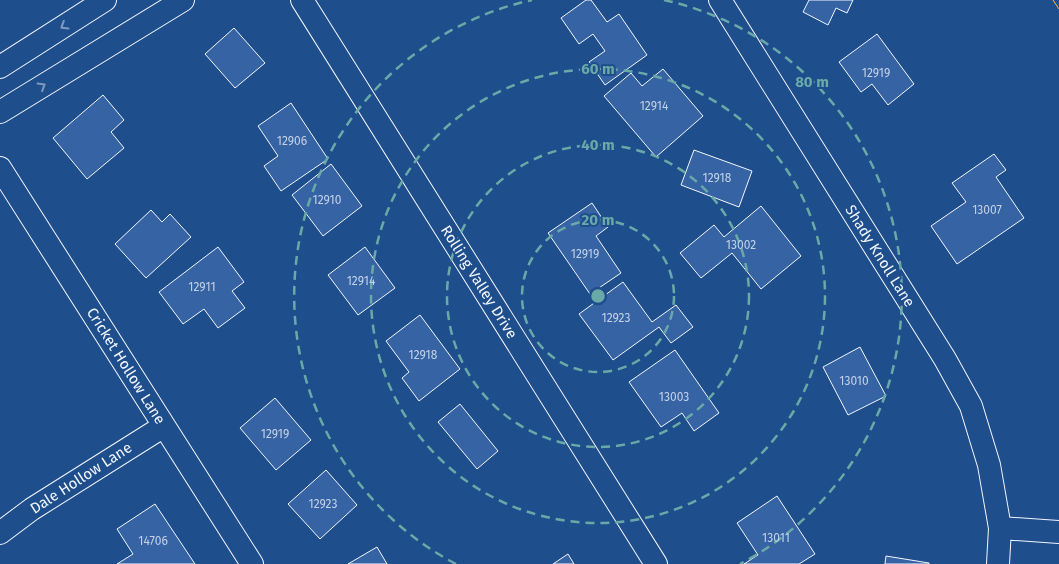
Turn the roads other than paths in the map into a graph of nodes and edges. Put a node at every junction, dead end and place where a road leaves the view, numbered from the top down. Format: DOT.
graph roads {
  1 [pos="105,0"];
  2 [pos="183,0"];
  3 [pos="302,0"];
  4 [pos="720,0"];
  5 [pos="0,67"];
  6 [pos="0,112"];
  7 [pos="0,168"];
  8 [pos="164,426"];
  9 [pos="1000,528"];
  10 [pos="1059,532"];
  11 [pos="0,533"];
  12 [pos="252,564"];
  13 [pos="656,564"];
  14 [pos="998,564"];
  1 -- 5 [label="street, one-way"];
  6 -- 2 [label="street, one-way"];
  3 -- 13 [label="street, Rolling Valley Drive"];
  4 -- 9 [label="street, Shady Knoll Lane"];
  7 -- 8 [label="street, Cricket Hollow Lane"];
  8 -- 11 [label="street, Dale Hollow Lane"];
  8 -- 12 [label="street, Cricket Hollow Lane"];
  9 -- 10 [label="street"];
  9 -- 14 [label="street, Shady Knoll Lane"];
}
